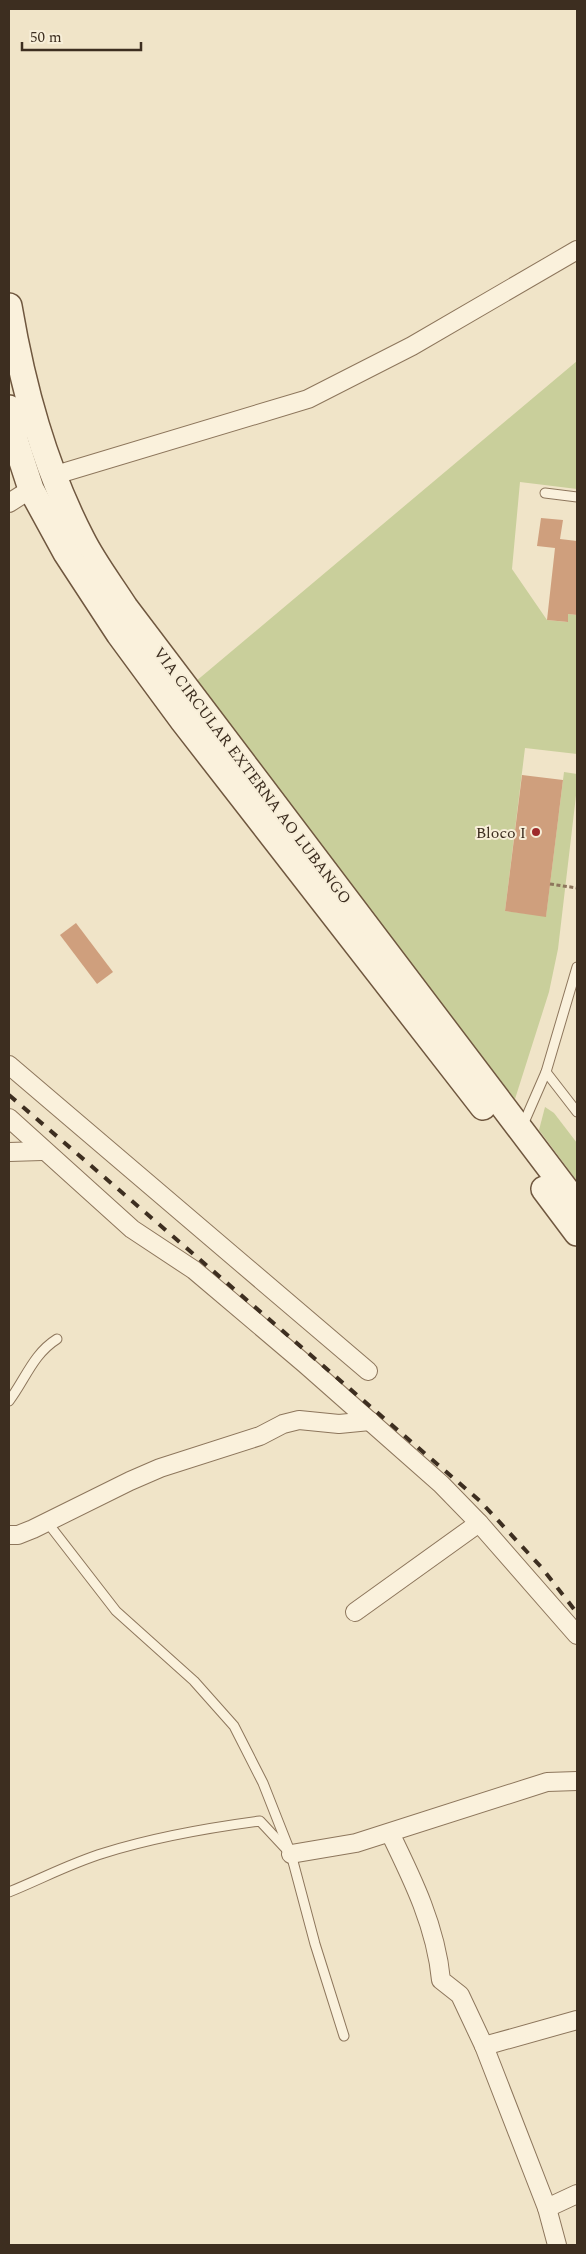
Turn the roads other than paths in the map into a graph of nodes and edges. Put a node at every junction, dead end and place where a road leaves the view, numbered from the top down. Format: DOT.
graph roads {
  1 [pos="577,250"];
  2 [pos="9,306"];
  3 [pos="9,408"];
  4 [pos="52,476"];
  5 [pos="31,488"];
  6 [pos="545,493"];
  7 [pos="577,497"];
  8 [pos="9,502"];
  9 [pos="577,967"];
  10 [pos="9,1065"];
  11 [pos="546,1072"];
  12 [pos="577,1112"];
  13 [pos="9,1118"];
  14 [pos="521,1129"];
  15 [pos="42,1151"];
  16 [pos="9,1152"];
  17 [pos="577,1204"];
  18 [pos="577,1233"];
  19 [pos="56,1339"];
  20 [pos="368,1371"];
  21 [pos="9,1401"];
  22 [pos="370,1421"];
  23 [pos="48,1522"];
  24 [pos="479,1523"];
  25 [pos="9,1535"];
  26 [pos="355,1612"];
  27 [pos="577,1635"];
  28 [pos="577,1781"];
  29 [pos="390,1833"];
  30 [pos="291,1854"];
  31 [pos="9,1892"];
  32 [pos="577,2020"];
  33 [pos="344,2036"];
  34 [pos="484,2046"];
  35 [pos="577,2194"];
  36 [pos="547,2208"];
  37 [pos="557,2245"];
  1 -- 4 [label="street"];
  2 -- 4 [label="main road, VIA CIRCULAR EXTERNA AO LUBANGO"];
  3 -- 5 [label="main road, VIA CIRCULAR EXTERNA AO LUBANGO"];
  4 -- 14 [label="main road, VIA CIRCULAR EXTERNA AO LUBANGO"];
  5 -- 8 [label="street"];
  5 -- 18 [label="main road, VIA CIRCULAR EXTERNA AO LUBANGO"];
  6 -- 7 [label="lane"];
  9 -- 11 [label="lane"];
  10 -- 20 [label="street"];
  11 -- 12 [label="lane"];
  11 -- 14 [label="lane"];
  13 -- 15 [label="street"];
  14 -- 17 [label="main road, VIA CIRCULAR EXTERNA AO LUBANGO"];
  15 -- 16 [label="street"];
  15 -- 22 [label="street"];
  19 -- 21 [label="lane"];
  22 -- 23 [label="street"];
  22 -- 24 [label="street"];
  23 -- 25 [label="street"];
  23 -- 30 [label="lane"];
  24 -- 26 [label="street"];
  24 -- 27 [label="street"];
  28 -- 29 [label="street"];
  29 -- 30 [label="street"];
  29 -- 34 [label="street"];
  30 -- 31 [label="lane"];
  30 -- 33 [label="lane"];
  32 -- 34 [label="street"];
  34 -- 36 [label="street"];
  35 -- 36 [label="street"];
  36 -- 37 [label="street"];
}
